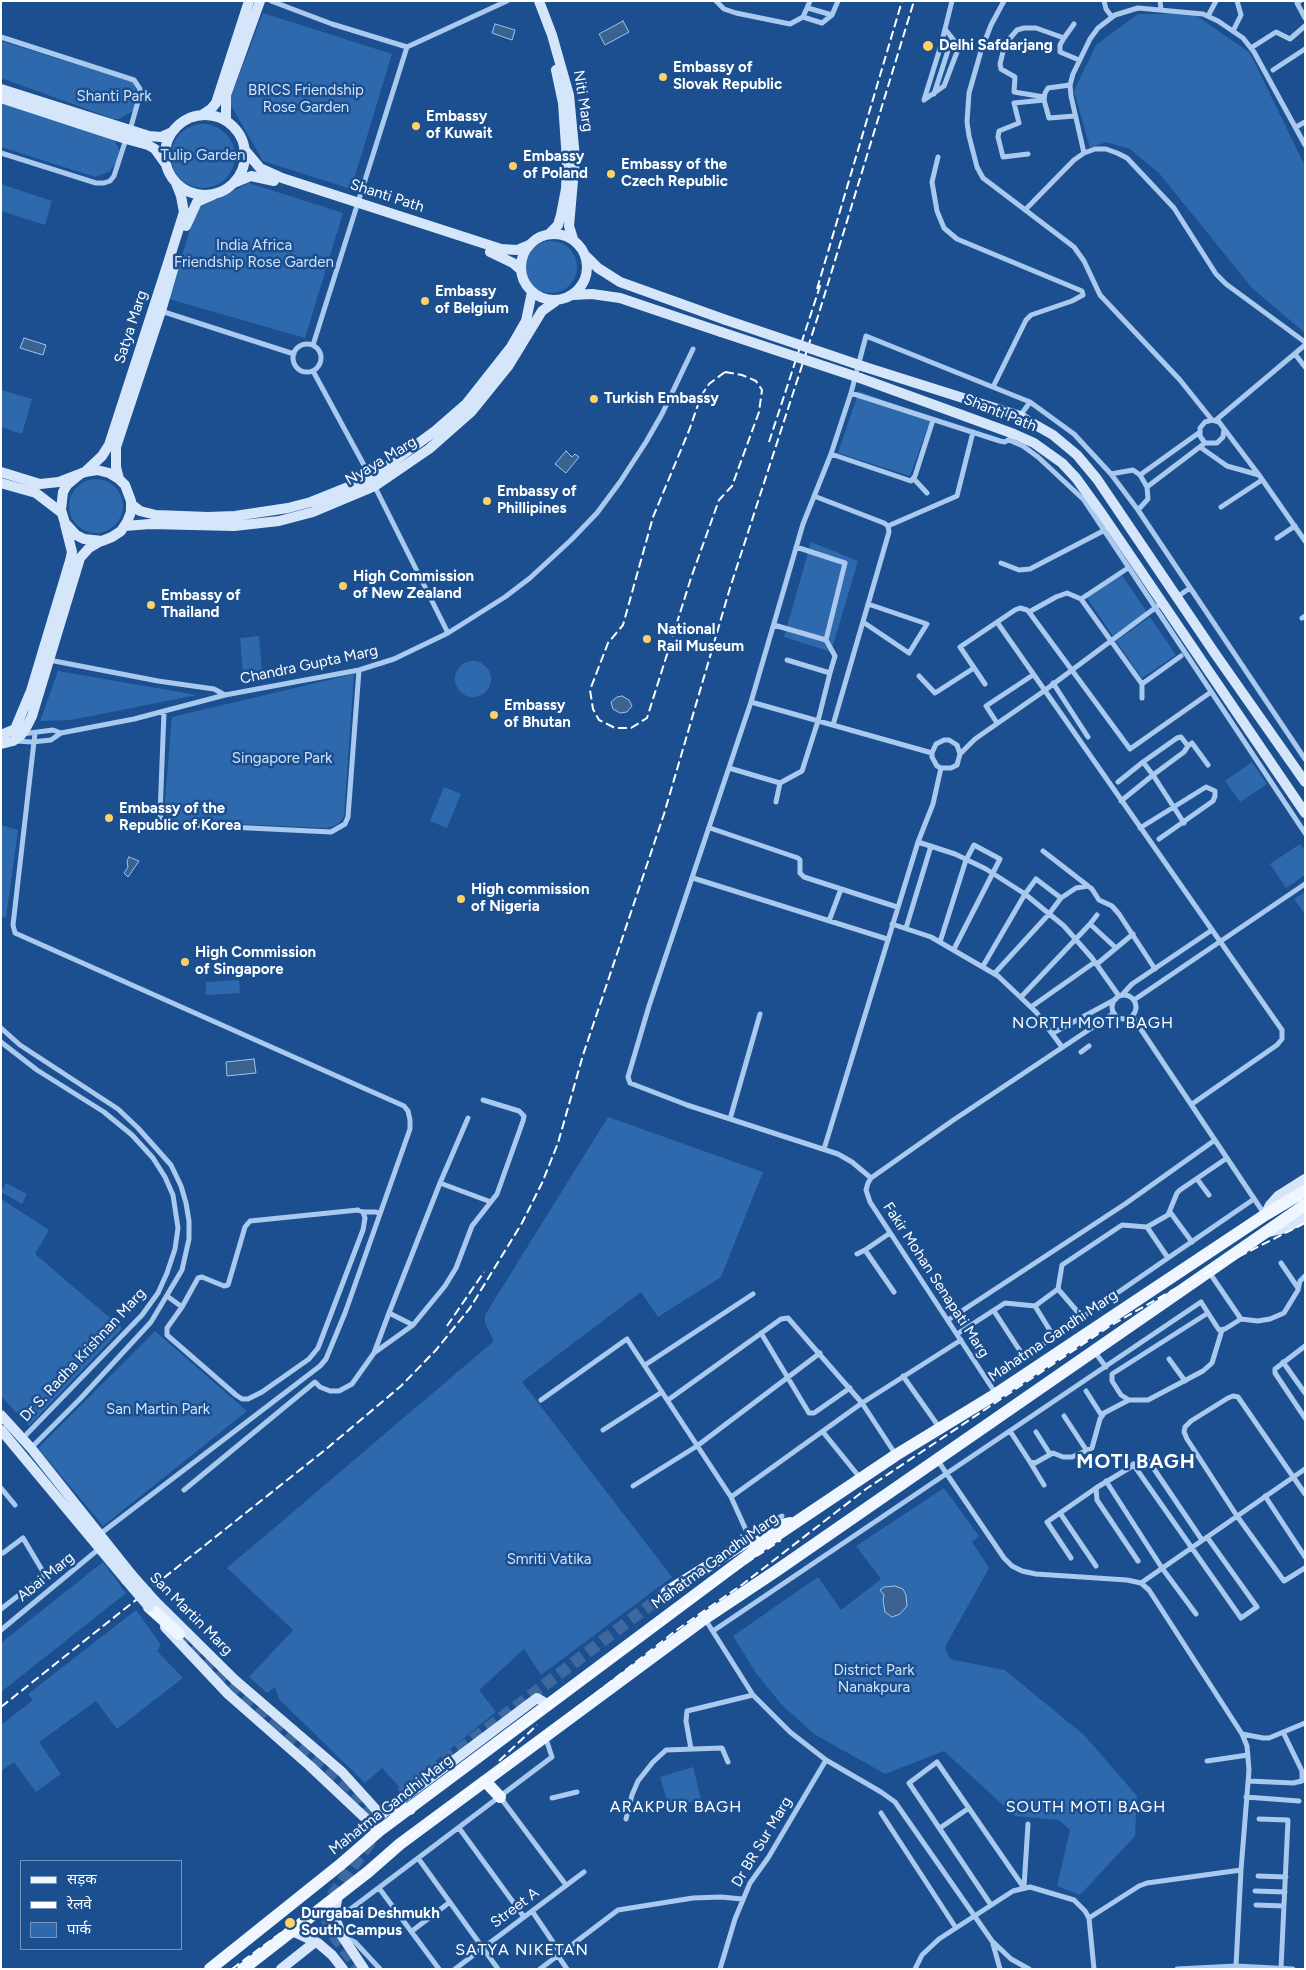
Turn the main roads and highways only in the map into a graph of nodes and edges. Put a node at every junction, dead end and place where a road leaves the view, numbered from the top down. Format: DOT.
graph roads {
  1 [pos="249,1"];
  2 [pos="260,1"];
  3 [pos="531,1"];
  4 [pos="539,1"];
  5 [pos="1,90"];
  6 [pos="1,98"];
  7 [pos="198,116"];
  8 [pos="226,121"];
  9 [pos="172,132"];
  10 [pos="128,134"];
  11 [pos="244,150"];
  12 [pos="166,164"];
  13 [pos="176,183"];
  14 [pos="234,183"];
  15 [pos="213,195"];
  16 [pos="358,204"];
  17 [pos="550,233"];
  18 [pos="573,239"];
  19 [pos="529,245"];
  20 [pos="586,257"];
  21 [pos="521,270"];
  22 [pos="532,292"];
  23 [pos="573,295"];
  24 [pos="556,301"];
  25 [pos="1,472"];
  26 [pos="82,473"];
  27 [pos="119,479"];
  28 [pos="373,482"];
  29 [pos="1,483"];
  30 [pos="131,504"];
  31 [pos="64,518"];
  32 [pos="125,526"];
  33 [pos="102,541"];
  34 [pos="10,734"];
  35 [pos="1,744"];
  36 [pos="1305,782"];
  37 [pos="1305,813"];
  38 [pos="1305,1179"];
  39 [pos="1305,1191"];
  40 [pos="1303,1210"];
  41 [pos="1265,1215"];
  42 [pos="1,1414"];
  43 [pos="1,1430"];
  44 [pos="19,1442"];
  45 [pos="27,1451"];
  46 [pos="798,1521"];
  47 [pos="103,1546"];
  48 [pos="667,1592"];
  49 [pos="152,1604"];
  50 [pos="180,1633"];
  51 [pos="549,1705"];
  52 [pos="331,1762"];
  53 [pos="319,1774"];
  54 [pos="485,1781"];
  55 [pos="500,1797"];
  56 [pos="410,1809"];
  57 [pos="385,1812"];
  58 [pos="379,1831"];
  59 [pos="338,1895"];
  60 [pos="292,1931"];
  61 [pos="315,1942"];
  62 [pos="363,1968"];
  63 [pos="210,1969"];
  64 [pos="243,1969"];
  65 [pos="281,1969"];
  66 [pos="342,1969"];
  1 -- 7 [label="main road"];
  2 -- 8 [label="main road"];
  3 -- 17 [label="main road, Niti Marg"];
  4 -- 18 [label="main road, Niti Marg"];
  5 -- 10 [label="main road"];
  6 -- 10 [label="main road"];
  7 -- 8 [label="main road"];
  7 -- 9 [label="main road"];
  8 -- 11 [label="main road"];
  9 -- 10 [label="main road"];
  9 -- 12 [label="main road"];
  10 -- 12 [label="main road"];
  11 -- 14 [label="main road"];
  11 -- 16 [label="main road, Shanti Path"];
  12 -- 13 [label="main road"];
  13 -- 15 [label="main road"];
  13 -- 26 [label="main road, Satya Marg"];
  14 -- 15 [label="main road"];
  14 -- 16 [label="main road, Shanti Path"];
  15 -- 27 [label="main road, Satya Marg"];
  16 -- 19 [label="main road, Shanti Path"];
  16 -- 21 [label="main road, Shanti Path"];
  17 -- 18 [label="main road"];
  17 -- 19 [label="main road"];
  18 -- 20 [label="main road"];
  19 -- 21 [label="main road"];
  20 -- 23 [label="main road"];
  20 -- 36 [label="main road, Shanti Path, bridge"];
  21 -- 22 [label="main road"];
  22 -- 24 [label="main road"];
  22 -- 28 [label="main road, Nyaya Marg"];
  23 -- 24 [label="main road"];
  23 -- 37 [label="main road, Shanti Path, bridge"];
  24 -- 28 [label="main road, Nyaya Marg"];
  25 -- 26 [label="main road"];
  26 -- 27 [label="main road"];
  26 -- 31 [label="main road"];
  27 -- 30 [label="main road"];
  28 -- 30 [label="main road, Nyaya Marg"];
  28 -- 32 [label="main road, Nyaya Marg"];
  29 -- 31 [label="main road"];
  30 -- 32 [label="main road"];
  31 -- 33 [label="main road"];
  31 -- 34 [label="main road"];
  32 -- 33 [label="main road"];
  33 -- 34 [label="main road"];
  34 -- 35 [label="main road"];
  38 -- 41 [label="main road"];
  39 -- 41 [label="main road, Mahatma Gandhi Marg"];
  40 -- 54 [label="main road"];
  41 -- 46 [label="main road, Mahatma Gandhi Marg"];
  42 -- 44 [label="main road, San Martin Marg"];
  43 -- 44 [label="main road, San Martin Marg"];
  44 -- 45 [label="main road, San Martin Marg"];
  45 -- 47 [label="main road, San Martin Marg"];
  45 -- 47 [label="main road, San Martin Marg"];
  46 -- 48 [label="main road"];
  46 -- 51 [label="main road, Mahatma Gandhi Marg"];
  47 -- 49 [label="main road, San Martin Marg, bridge"];
  49 -- 50 [label="main road"];
  49 -- 52 [label="main road, San Martin Marg"];
  49 -- 53 [label="main road, San Martin Marg"];
  51 -- 56 [label="main road, Mahatma Gandhi Marg"];
  51 -- 57 [label="main road"];
  52 -- 53 [label="main road"];
  52 -- 57 [label="main road, San Martin Marg"];
  53 -- 58 [label="main road, San Martin Marg"];
  54 -- 55 [label="main road"];
  54 -- 59 [label="main road"];
  56 -- 57 [label="main road"];
  56 -- 58 [label="main road, Mahatma Gandhi Marg"];
  58 -- 63 [label="main road, Mahatma Gandhi Marg"];
  59 -- 60 [label="main road"];
  59 -- 62 [label="main road"];
  60 -- 61 [label="main road"];
  60 -- 64 [label="main road"];
  61 -- 65 [label="main road"];
  61 -- 66 [label="main road"];
}
